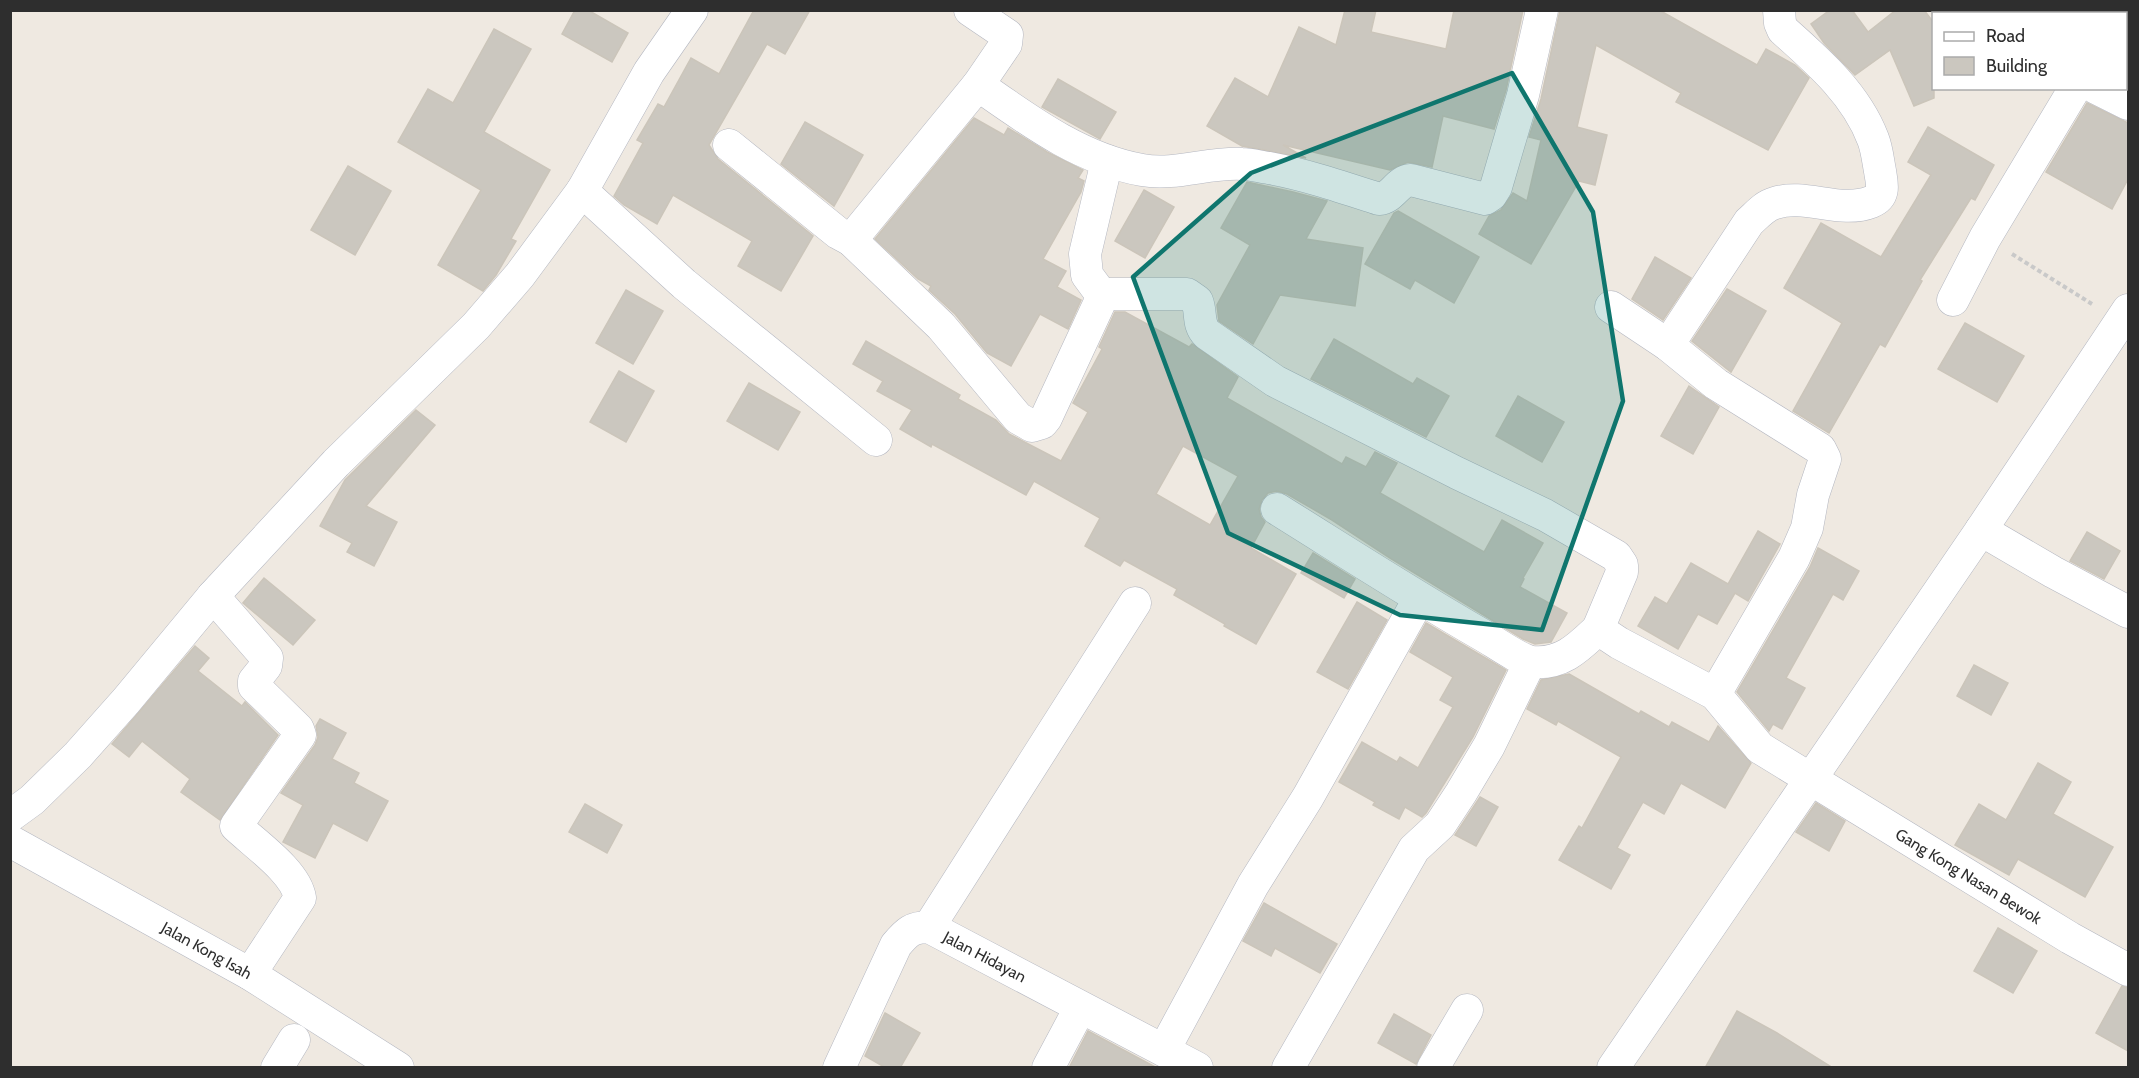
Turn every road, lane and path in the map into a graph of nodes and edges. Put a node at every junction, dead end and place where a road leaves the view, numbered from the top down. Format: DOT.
graph roads {
  1 [pos="692,10"];
  2 [pos="970,10"];
  3 [pos="1542,10"];
  4 [pos="1779,10"];
  5 [pos="978,85"];
  6 [pos="2073,90"];
  7 [pos="2100,90"];
  8 [pos="2128,104"];
  9 [pos="729,145"];
  10 [pos="1107,161"];
  11 [pos="582,191"];
  12 [pos="1985,238"];
  13 [pos="851,240"];
  14 [pos="1101,294"];
  15 [pos="1953,300"];
  16 [pos="1611,308"];
  17 [pos="2122,330"];
  18 [pos="1668,345"];
  19 [pos="876,440"];
  20 [pos="1277,509"];
  21 [pos="1981,531"];
  22 [pos="213,596"];
  23 [pos="1419,599"];
  24 [pos="1135,603"];
  25 [pos="2128,612"];
  26 [pos="1598,629"];
  27 [pos="1530,662"];
  28 [pos="1715,694"];
  29 [pos="1811,779"];
  30 [pos="10,816"];
  31 [pos="10,841"];
  32 [pos="929,927"];
  33 [pos="2128,970"];
  34 [pos="250,974"];
  35 [pos="1080,1008"];
  36 [pos="1467,1010"];
  37 [pos="294,1040"];
  38 [pos="1164,1050"];
  39 [pos="277,1068"];
  40 [pos="398,1068"];
  41 [pos="839,1068"];
  42 [pos="1048,1068"];
  43 [pos="1197,1068"];
  44 [pos="1288,1068"];
  45 [pos="1433,1068"];
  46 [pos="1613,1068"];
  1 -- 11 [label="street"];
  2 -- 5 [label="street"];
  3 -- 10 [label="street"];
  4 -- 18 [label="street"];
  5 -- 10 [label="street"];
  5 -- 13 [label="street"];
  6 -- 12 [label="street"];
  7 -- 8 [label="street"];
  9 -- 13 [label="street"];
  10 -- 14 [label="street"];
  11 -- 19 [label="street"];
  11 -- 22 [label="street"];
  12 -- 15 [label="street"];
  12 -- 17 [label="path"];
  13 -- 14 [label="street"];
  14 -- 26 [label="street"];
  16 -- 18 [label="street"];
  17 -- 21 [label="street"];
  18 -- 28 [label="street"];
  20 -- 23 [label="street"];
  21 -- 25 [label="street"];
  21 -- 29 [label="street"];
  22 -- 30 [label="street"];
  22 -- 34 [label="street"];
  23 -- 27 [label="street"];
  23 -- 38 [label="street"];
  24 -- 32 [label="street"];
  26 -- 27 [label="street"];
  26 -- 28 [label="street"];
  27 -- 44 [label="street"];
  28 -- 29 [label="street, Gang Kong Nasan Bewok"];
  29 -- 33 [label="street, Gang Kong Nasan Bewok"];
  29 -- 46 [label="street"];
  31 -- 34 [label="street, Jalan Kong Isah"];
  32 -- 35 [label="street, Jalan Hidayan"];
  32 -- 41 [label="street, Jalan Hidayan"];
  34 -- 40 [label="street, Jalan Kong Isah"];
  35 -- 38 [label="street, Jalan Hidayan"];
  35 -- 42 [label="street"];
  36 -- 45 [label="street"];
  37 -- 39 [label="street"];
  38 -- 43 [label="street, Jalan Hidayan"];
}
